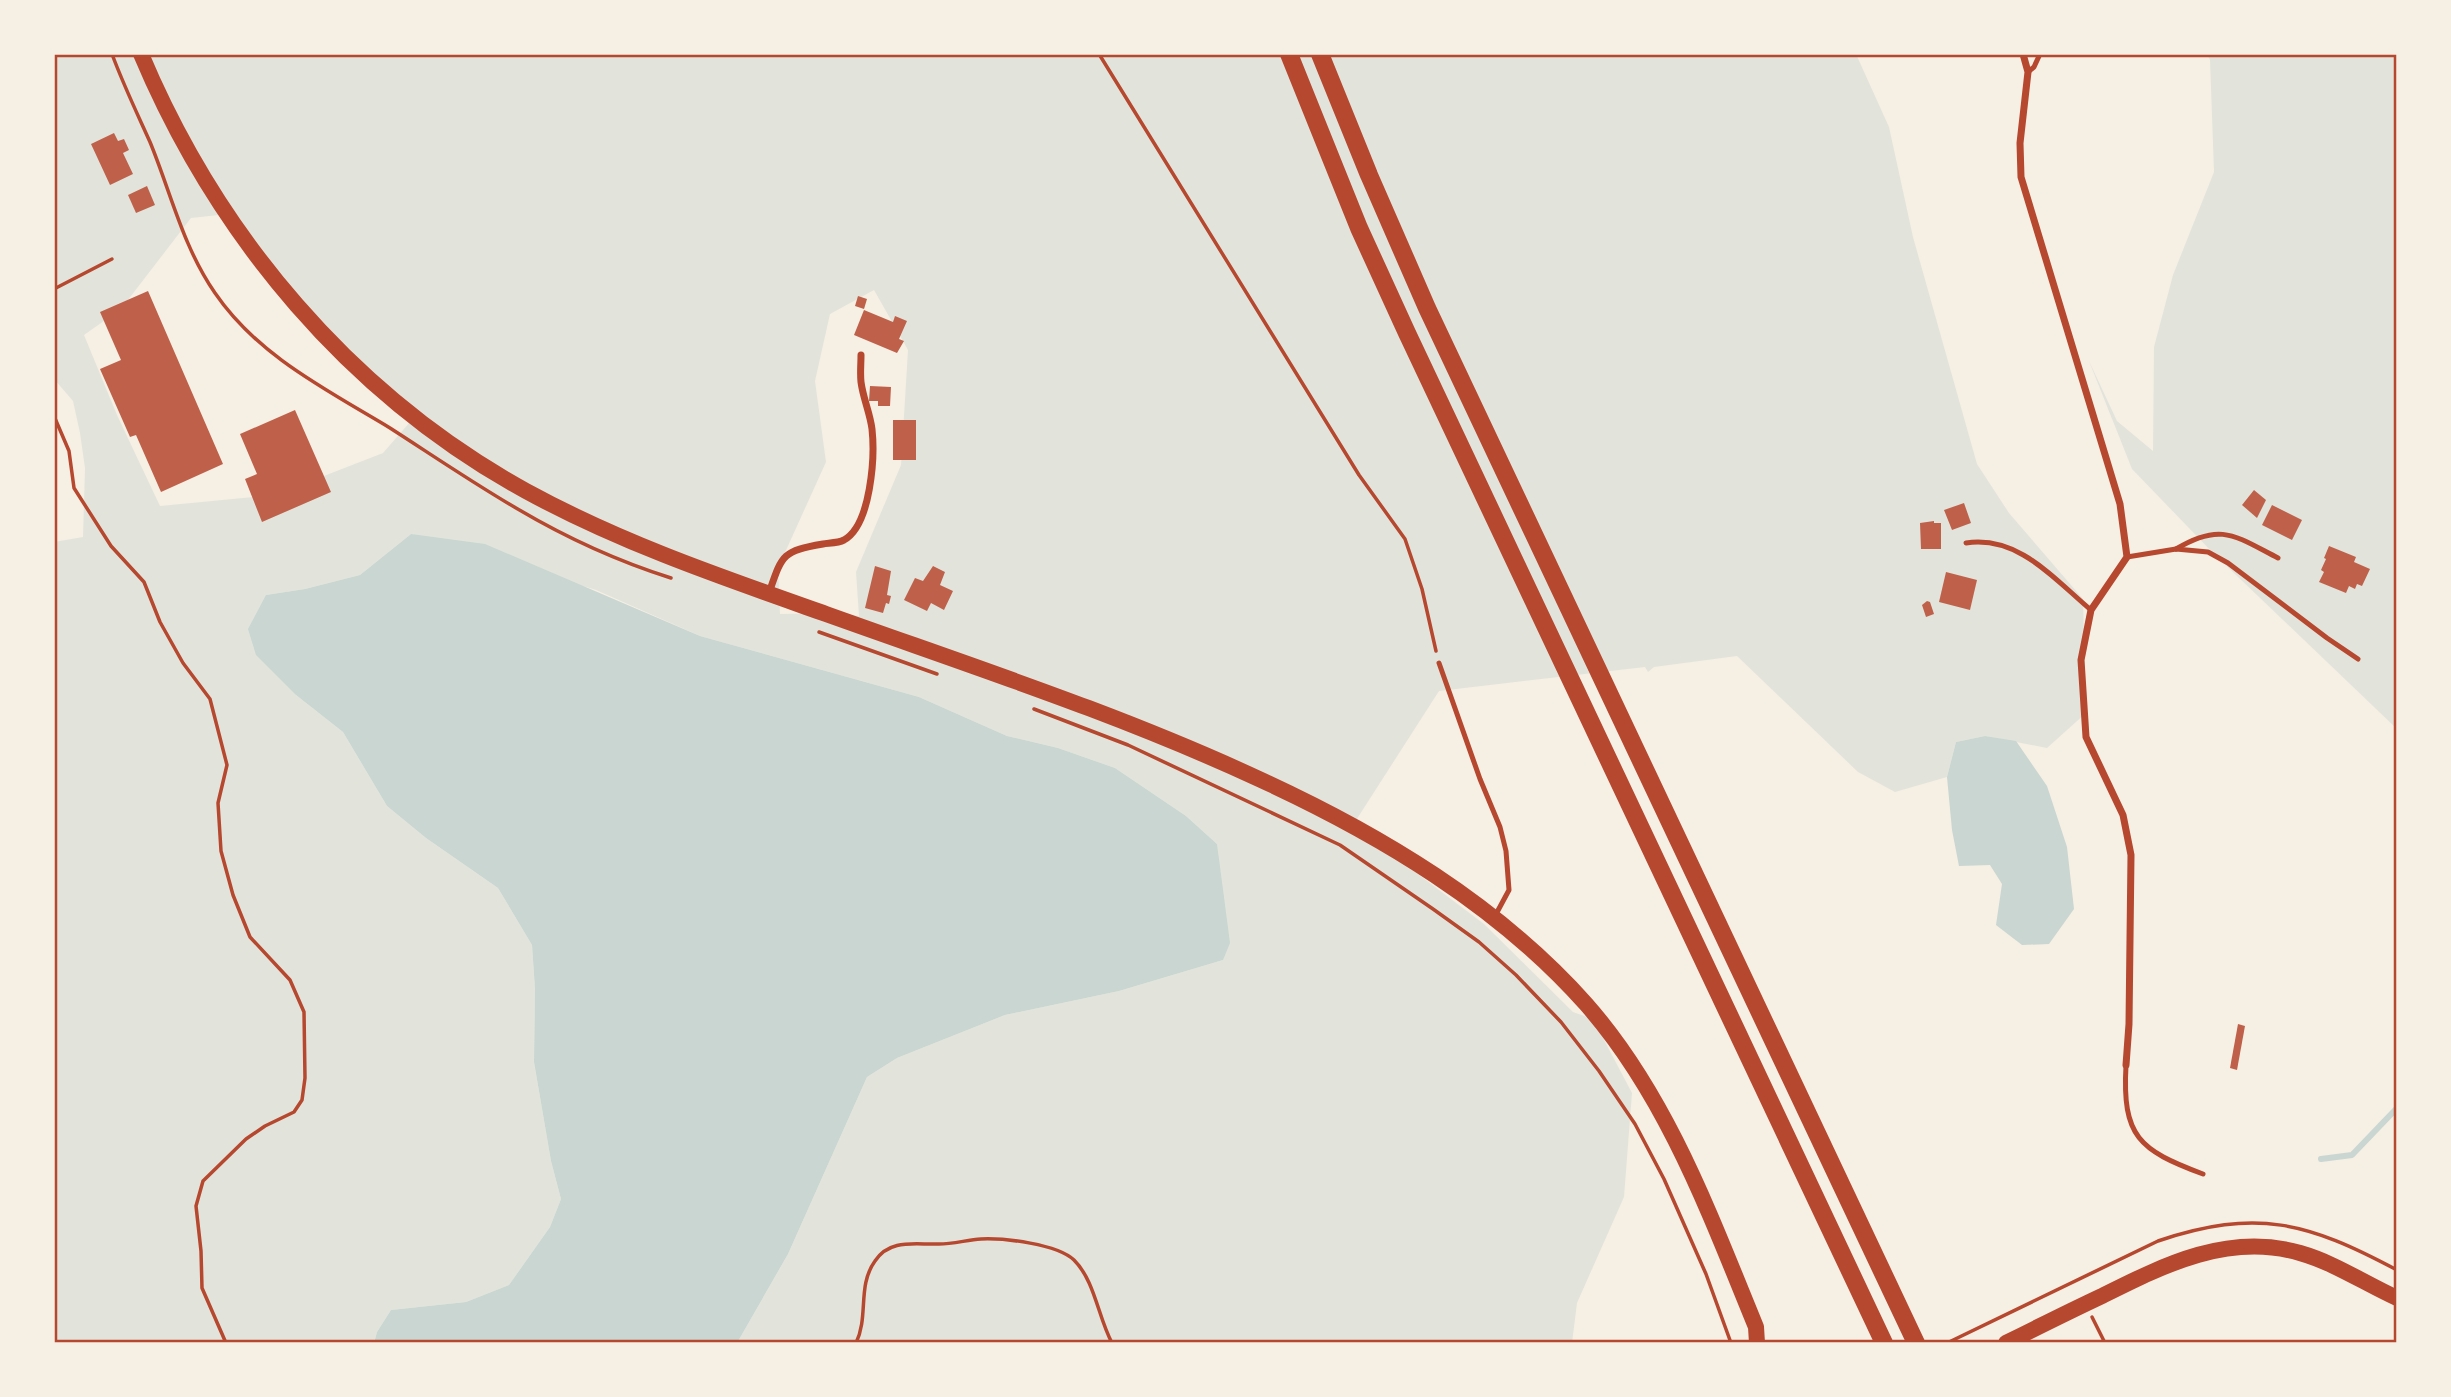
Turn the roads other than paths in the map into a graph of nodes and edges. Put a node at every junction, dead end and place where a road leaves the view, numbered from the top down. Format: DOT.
graph roads {
  1 [pos="141,54"];
  2 [pos="1289,54"];
  3 [pos="1320,54"];
  4 [pos="2023,54"];
  5 [pos="2040,54"];
  6 [pos="2028,72"];
  7 [pos="861,355"];
  8 [pos="1966,543"];
  9 [pos="2176,549"];
  10 [pos="2127,556"];
  11 [pos="2278,558"];
  12 [pos="768,594"];
  13 [pos="2091,610"];
  14 [pos="2358,659"];
  15 [pos="1439,663"];
  16 [pos="1494,918"];
  17 [pos="2126,1065"];
  18 [pos="2203,1174"];
  19 [pos="2397,1298"];
  20 [pos="1757,1335"];
  21 [pos="1914,1338"];
  22 [pos="1767,1343"];
  23 [pos="1884,1343"];
  24 [pos="2006,1343"];
  1 -- 12 [label="main road"];
  2 -- 23 [label="highway"];
  3 -- 21 [label="highway"];
  4 -- 6 [label="street"];
  5 -- 6 [label="lane"];
  6 -- 10 [label="street"];
  7 -- 12 [label="street"];
  8 -- 13 [label="lane"];
  9 -- 10 [label="lane"];
  9 -- 11 [label="lane"];
  9 -- 14 [label="lane"];
  10 -- 13 [label="street"];
  12 -- 16 [label="main road"];
  13 -- 17 [label="street"];
  15 -- 16 [label="lane"];
  16 -- 20 [label="main road"];
  17 -- 18 [label="lane"];
  19 -- 24 [label="main road"];
  20 -- 22 [label="main road"];
}
